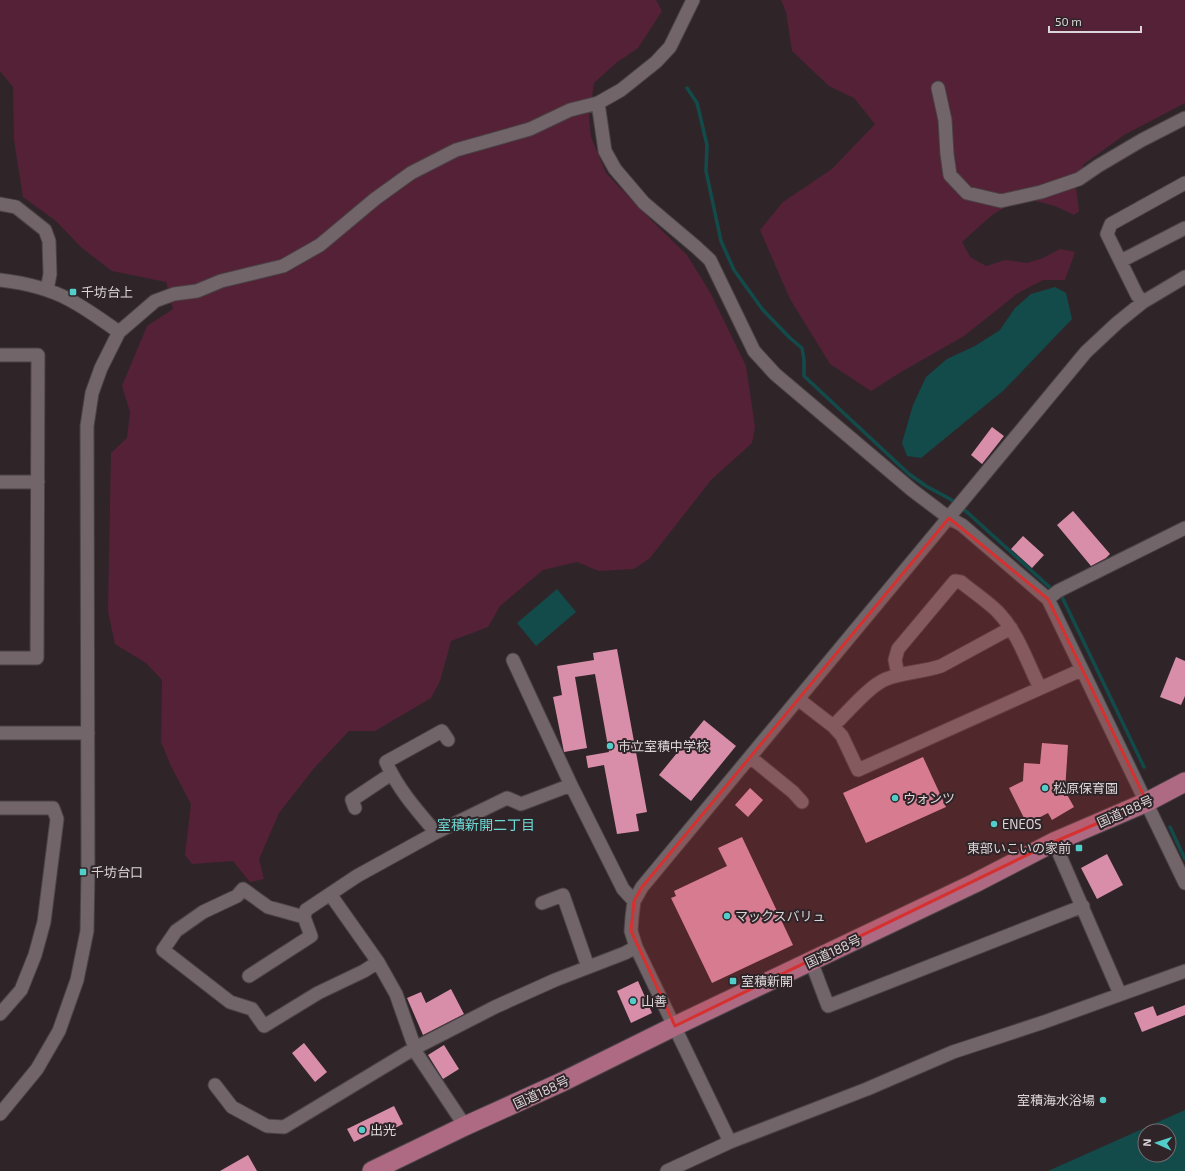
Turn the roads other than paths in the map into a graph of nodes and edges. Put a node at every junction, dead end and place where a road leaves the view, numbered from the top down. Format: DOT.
graph roads {
  1 [pos="693,0"];
  2 [pos="938,88"];
  3 [pos="598,103"];
  4 [pos="1185,118"];
  5 [pos="1185,183"];
  6 [pos="0,204"];
  7 [pos="1185,228"];
  8 [pos="1120,260"];
  9 [pos="1185,277"];
  10 [pos="0,280"];
  11 [pos="47,290"];
  12 [pos="1143,302"];
  13 [pos="119,332"];
  14 [pos="0,355"];
  15 [pos="0,482"];
  16 [pos="38,482"];
  17 [pos="949,518"];
  18 [pos="1185,528"];
  19 [pos="1048,600"];
  20 [pos="1011,628"];
  21 [pos="0,658"];
  22 [pos="513,660"];
  23 [pos="1081,670"];
  24 [pos="898,676"];
  25 [pos="1040,688"];
  26 [pos="798,700"];
  27 [pos="834,726"];
  28 [pos="0,733"];
  29 [pos="88,733"];
  30 [pos="448,740"];
  31 [pos="750,757"];
  32 [pos="391,774"];
  33 [pos="1185,782"];
  34 [pos="571,785"];
  35 [pos="802,802"];
  36 [pos="1147,802"];
  37 [pos="0,808"];
  38 [pos="355,808"];
  39 [pos="435,833"];
  40 [pos="1054,842"];
  41 [pos="1185,883"];
  42 [pos="330,894"];
  43 [pos="634,901"];
  44 [pos="542,903"];
  45 [pos="1083,906"];
  46 [pos="304,918"];
  47 [pos="636,947"];
  48 [pos="811,961"];
  49 [pos="378,962"];
  50 [pos="588,967"];
  51 [pos="1185,971"];
  52 [pos="249,976"];
  53 [pos="1120,994"];
  54 [pos="0,1014"];
  55 [pos="675,1026"];
  56 [pos="415,1048"];
  57 [pos="215,1085"];
  58 [pos="0,1114"];
  59 [pos="465,1126"];
  60 [pos="730,1142"];
  61 [pos="372,1171"];
  62 [pos="667,1171"];
  1 -- 3 [label="street"];
  2 -- 4 [label="street"];
  3 -- 13 [label="street"];
  3 -- 17 [label="street"];
  5 -- 8 [label="street"];
  6 -- 11 [label="street"];
  7 -- 8 [label="street"];
  8 -- 12 [label="street"];
  9 -- 12 [label="street"];
  10 -- 11 [label="street"];
  11 -- 13 [label="street"];
  12 -- 17 [label="street"];
  13 -- 29 [label="street"];
  14 -- 16 [label="street"];
  15 -- 16 [label="street"];
  16 -- 21 [label="street"];
  17 -- 19 [label="street"];
  17 -- 26 [label="street"];
  18 -- 19 [label="street"];
  19 -- 23 [label="street"];
  20 -- 24 [label="street"];
  20 -- 24 [label="street"];
  20 -- 25 [label="street"];
  22 -- 34 [label="street"];
  23 -- 25 [label="street"];
  23 -- 36 [label="street"];
  24 -- 27 [label="street"];
  25 -- 27 [label="street"];
  26 -- 27 [label="street"];
  26 -- 31 [label="street"];
  28 -- 29 [label="street"];
  29 -- 58 [label="street"];
  30 -- 32 [label="street"];
  31 -- 35 [label="street"];
  31 -- 43 [label="street"];
  32 -- 38 [label="street"];
  32 -- 39 [label="street"];
  33 -- 36 [label="highway, 国道188号"];
  34 -- 39 [label="street"];
  34 -- 43 [label="street"];
  36 -- 40 [label="highway, 国道188号"];
  36 -- 41 [label="street"];
  37 -- 54 [label="street"];
  39 -- 42 [label="street"];
  40 -- 45 [label="street"];
  40 -- 48 [label="highway, 国道188号"];
  42 -- 46 [label="street"];
  42 -- 49 [label="street"];
  43 -- 47 [label="street"];
  44 -- 50 [label="street"];
  45 -- 48 [label="street"];
  45 -- 53 [label="street"];
  46 -- 49 [label="street"];
  46 -- 52 [label="street"];
  47 -- 50 [label="street"];
  47 -- 55 [label="street"];
  48 -- 55 [label="highway, 国道188号"];
  49 -- 56 [label="street"];
  50 -- 56 [label="street"];
  51 -- 53 [label="street"];
  53 -- 60 [label="street"];
  55 -- 59 [label="highway, 国道188号"];
  55 -- 60 [label="street"];
  56 -- 57 [label="street"];
  56 -- 59 [label="street"];
  59 -- 61 [label="highway, 国道188号"];
  60 -- 62 [label="street"];
}
